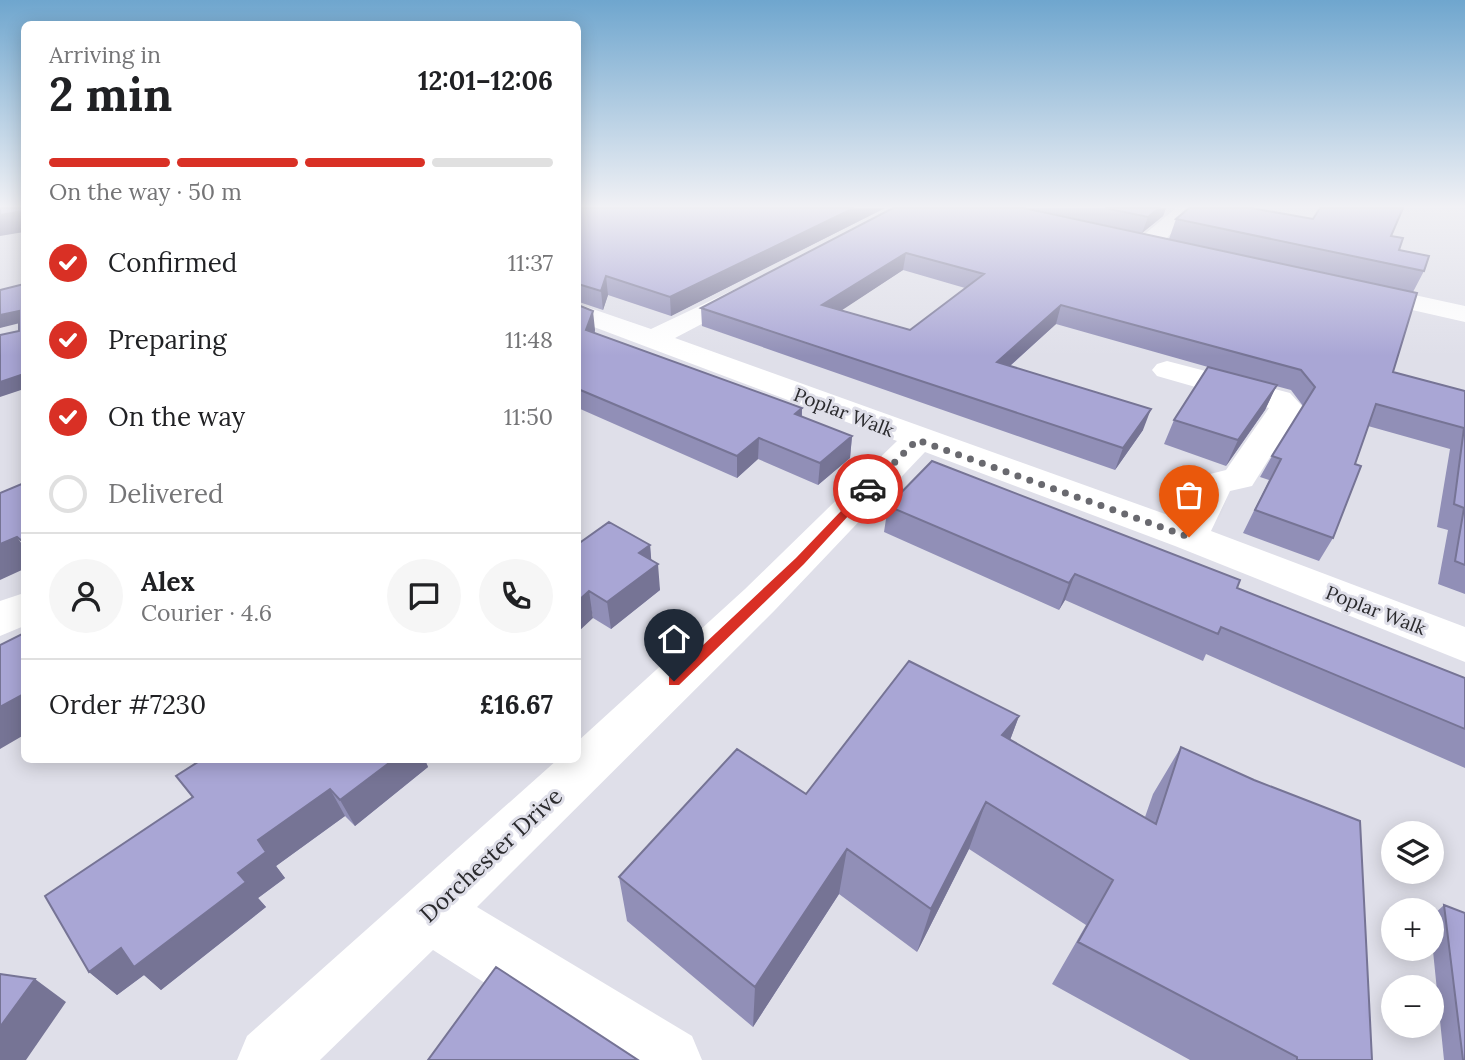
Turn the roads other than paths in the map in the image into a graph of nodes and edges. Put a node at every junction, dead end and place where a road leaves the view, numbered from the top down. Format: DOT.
graph roads {
  1 [pos="774,276"];
  2 [pos="1347,288"];
  3 [pos="1465,314"];
  4 [pos="587,324"];
  5 [pos="651,340"];
  6 [pos="1167,370"];
  7 [pos="917,440"];
  8 [pos="1189,537"];
  9 [pos="21,610"];
  10 [pos="0,620"];
  11 [pos="1465,645"];
  12 [pos="430,913"];
  13 [pos="271,1060"];
  14 [pos="668,1060"];
  1 -- 5 [label="street"];
  2 -- 3 [label="street"];
  4 -- 5 [label="street, Poplar Walk"];
  5 -- 7 [label="street, Poplar Walk"];
  6 -- 8 [label="street"];
  7 -- 8 [label="street, Poplar Walk"];
  7 -- 12 [label="street, Dorchester Drive"];
  8 -- 11 [label="street, Poplar Walk"];
  9 -- 10 [label="street"];
  12 -- 13 [label="street, Dorchester Drive"];
  12 -- 14 [label="street"];
}
